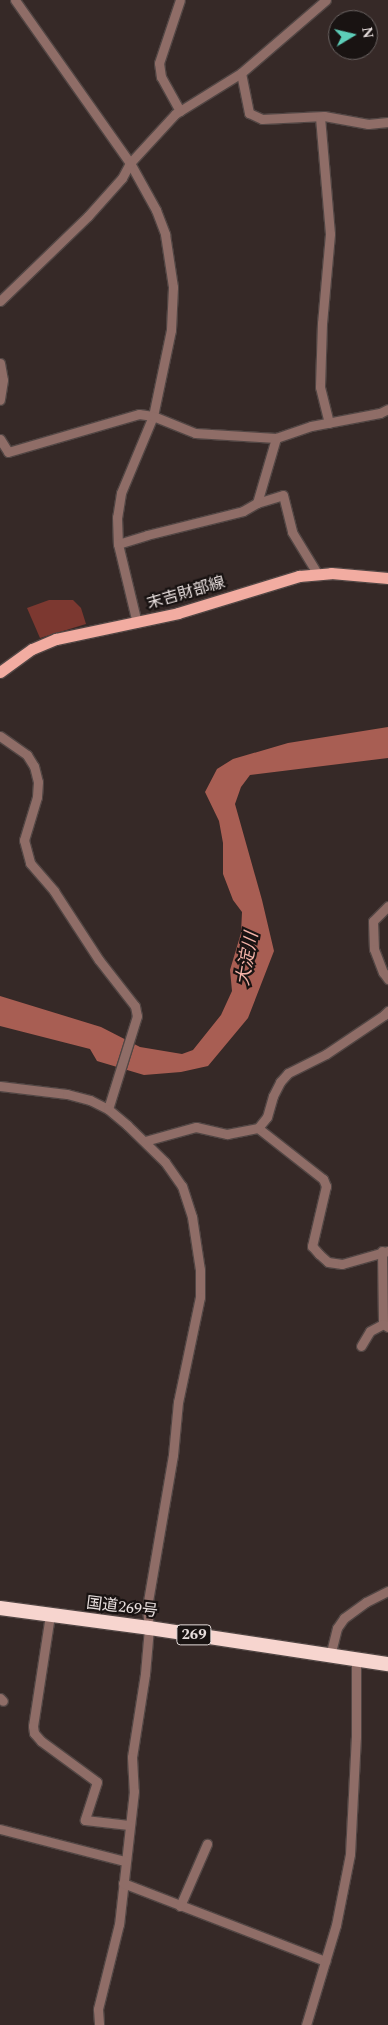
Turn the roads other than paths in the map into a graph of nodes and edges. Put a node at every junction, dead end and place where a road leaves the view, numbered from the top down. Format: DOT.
graph roads {
  1 [pos="15,0"];
  2 [pos="180,0"];
  3 [pos="326,0"];
  4 [pos="241,72"];
  5 [pos="180,111"];
  6 [pos="320,117"];
  7 [pos="388,122"];
  8 [pos="130,163"];
  9 [pos="0,301"];
  10 [pos="0,363"];
  11 [pos="0,400"];
  12 [pos="388,409"];
  13 [pos="153,416"];
  14 [pos="329,423"];
  15 [pos="276,438"];
  16 [pos="0,440"];
  17 [pos="257,503"];
  18 [pos="118,544"];
  19 [pos="317,573"];
  20 [pos="388,578"];
  21 [pos="137,623"];
  22 [pos="0,672"];
  23 [pos="0,736"];
  24 [pos="388,906"];
  25 [pos="388,978"];
  26 [pos="388,1010"];
  27 [pos="0,1086"];
  28 [pos="108,1110"];
  29 [pos="258,1128"];
  30 [pos="145,1141"];
  31 [pos="385,1251"];
  32 [pos="385,1326"];
  33 [pos="361,1346"];
  34 [pos="388,1591"];
  35 [pos="0,1608"];
  36 [pos="50,1615"];
  37 [pos="149,1628"];
  38 [pos="330,1656"];
  39 [pos="356,1660"];
  40 [pos="388,1664"];
  41 [pos="129,1825"];
  42 [pos="0,1829"];
  43 [pos="206,1844"];
  44 [pos="125,1861"];
  45 [pos="123,1883"];
  46 [pos="180,1906"];
  47 [pos="325,1961"];
  48 [pos="98,2025"];
  49 [pos="306,2025"];
  1 -- 8 [label="street"];
  2 -- 5 [label="street"];
  3 -- 4 [label="street"];
  4 -- 5 [label="street"];
  4 -- 6 [label="street"];
  5 -- 8 [label="street"];
  6 -- 7 [label="street"];
  6 -- 14 [label="street"];
  8 -- 9 [label="street"];
  8 -- 13 [label="street"];
  10 -- 11 [label="street"];
  12 -- 14 [label="street"];
  13 -- 15 [label="street"];
  13 -- 16 [label="street"];
  13 -- 18 [label="street"];
  14 -- 15 [label="street"];
  15 -- 17 [label="street"];
  17 -- 18 [label="street"];
  17 -- 19 [label="street"];
  18 -- 21 [label="street"];
  19 -- 20 [label="main road, 末吉財部線"];
  19 -- 21 [label="main road, 末吉財部線"];
  21 -- 22 [label="main road, 末吉財部線"];
  23 -- 28 [label="street"];
  24 -- 25 [label="street"];
  26 -- 29 [label="street"];
  27 -- 28 [label="street"];
  28 -- 30 [label="street"];
  29 -- 30 [label="street"];
  29 -- 31 [label="street"];
  30 -- 37 [label="street"];
  31 -- 32 [label="street"];
  32 -- 33 [label="street"];
  34 -- 38 [label="street"];
  35 -- 36 [label="highway, 国道269号 / 269"];
  36 -- 37 [label="highway, 国道269号 / 269"];
  36 -- 41 [label="street"];
  37 -- 38 [label="highway, 国道269号 / 269"];
  37 -- 41 [label="street"];
  38 -- 39 [label="highway, 国道269号 / 269"];
  39 -- 40 [label="highway, 国道269号 / 269"];
  39 -- 47 [label="street"];
  41 -- 44 [label="street"];
  42 -- 44 [label="street"];
  43 -- 46 [label="street"];
  44 -- 45 [label="street"];
  45 -- 46 [label="street"];
  45 -- 48 [label="street"];
  46 -- 47 [label="street"];
  47 -- 49 [label="street"];
}
